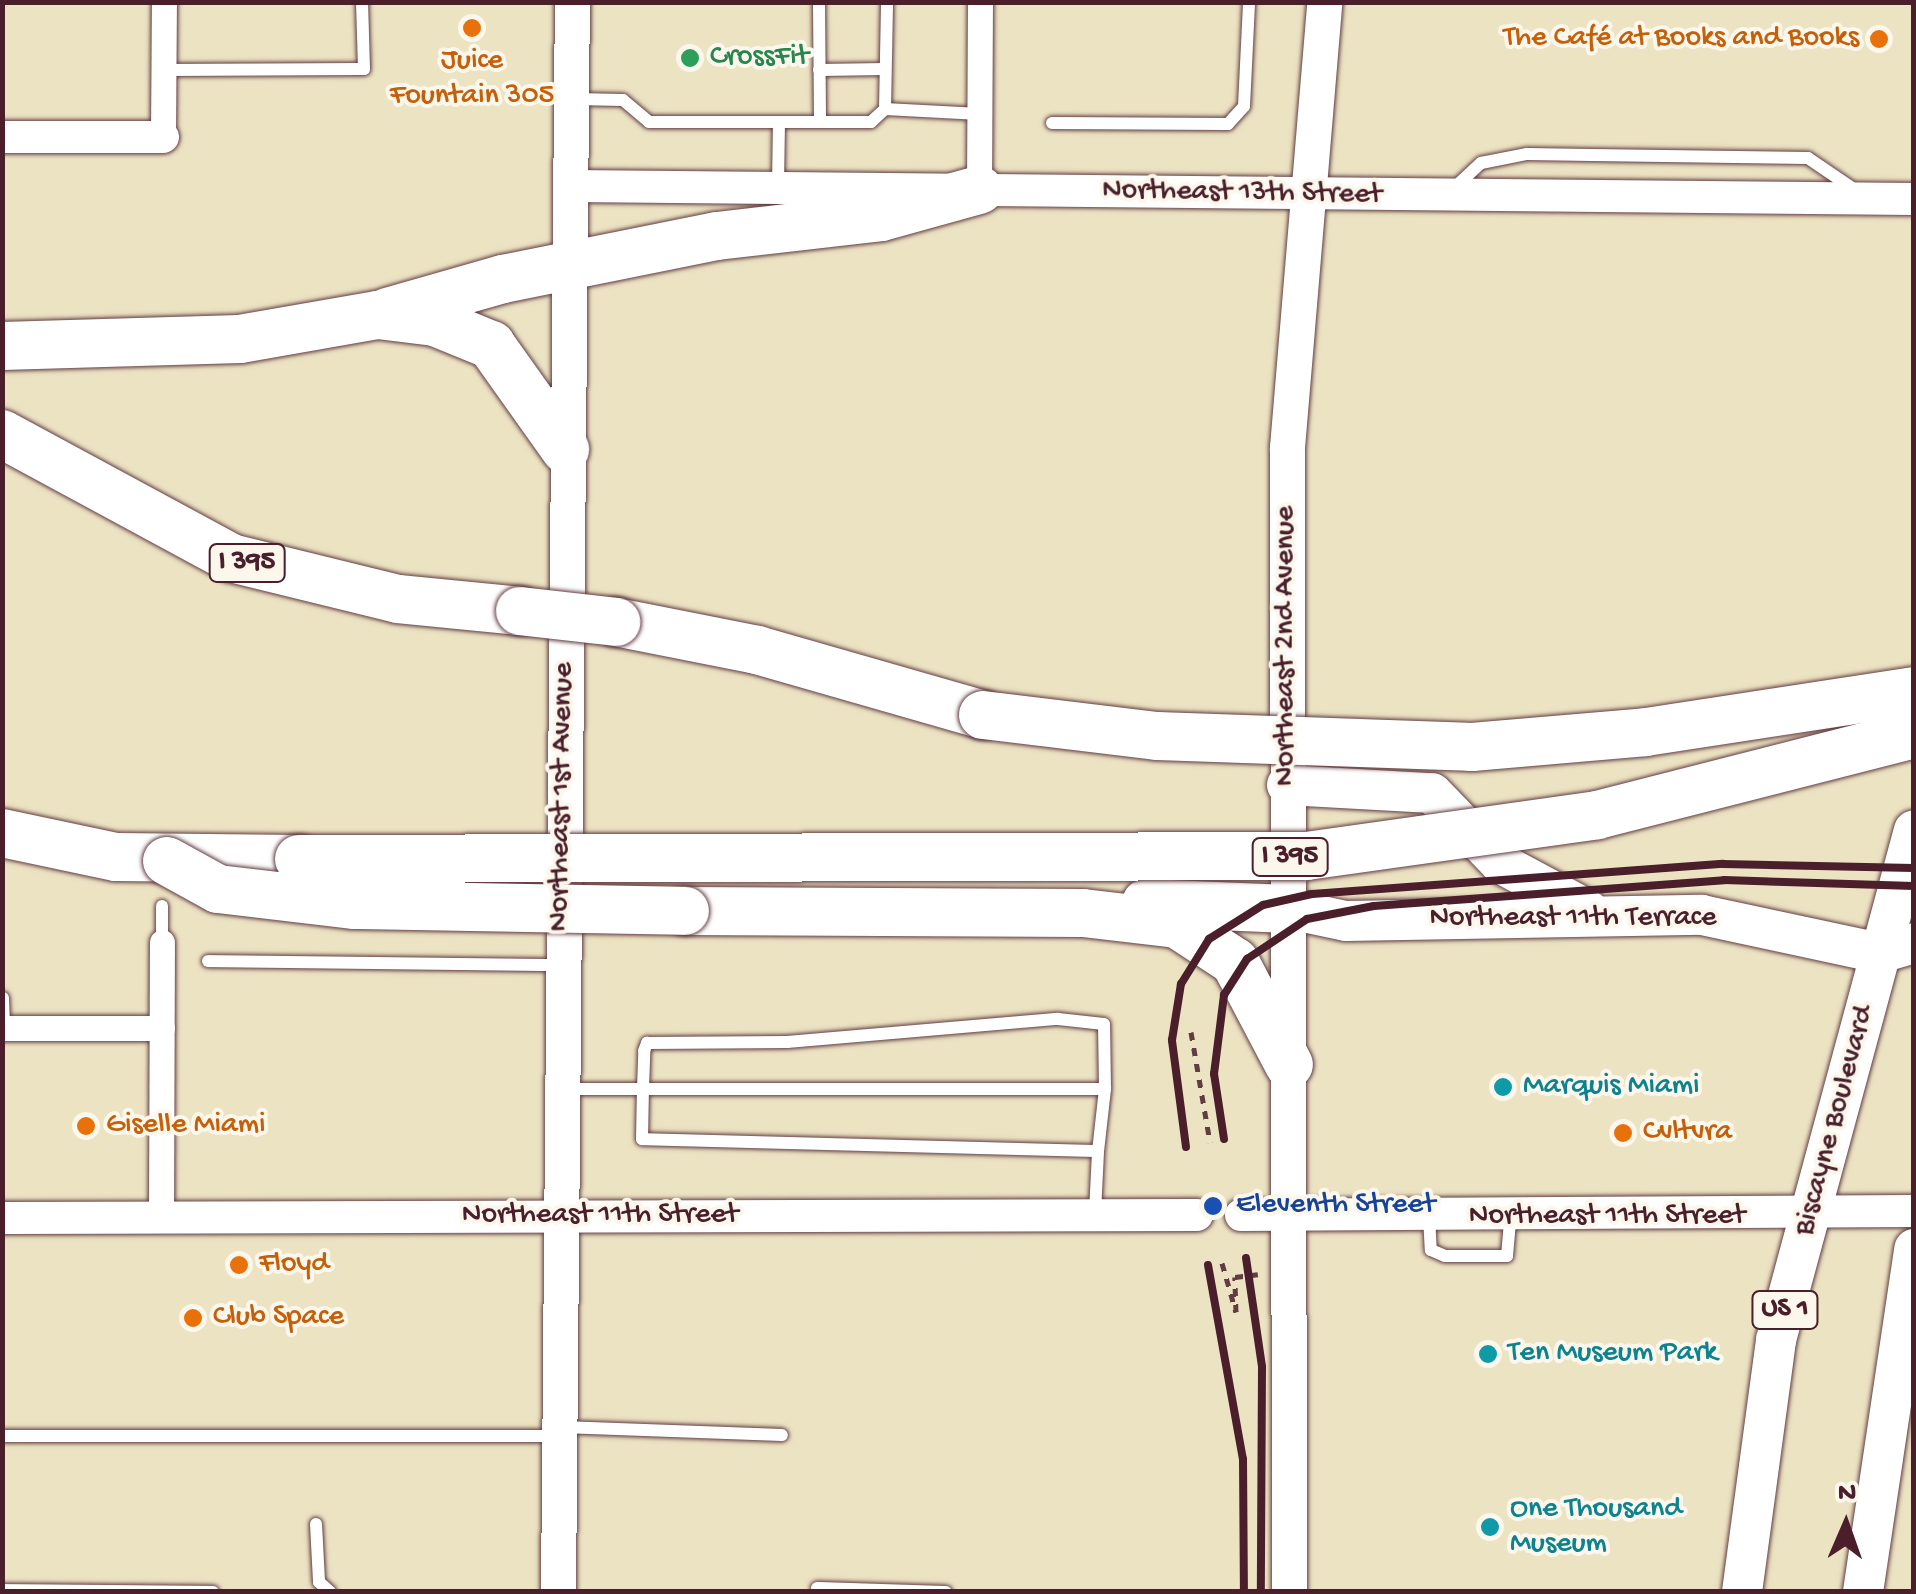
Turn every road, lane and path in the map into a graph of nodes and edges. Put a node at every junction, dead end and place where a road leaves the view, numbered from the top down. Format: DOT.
graph roads {
  1 [pos="164,2"];
  2 [pos="362,2"];
  3 [pos="572,2"];
  4 [pos="819,2"];
  5 [pos="887,2"];
  6 [pos="980,2"];
  7 [pos="1248,2"];
  8 [pos="1324,2"];
  9 [pos="886,69"];
  10 [pos="164,70"];
  11 [pos="820,70"];
  12 [pos="572,98"];
  13 [pos="885,109"];
  14 [pos="980,114"];
  15 [pos="780,122"];
  16 [pos="820,122"];
  17 [pos="1052,123"];
  18 [pos="2,137"];
  19 [pos="163,137"];
  20 [pos="778,185"];
  21 [pos="571,186"];
  22 [pos="979,190"];
  23 [pos="1309,194"];
  24 [pos="1914,199"];
  25 [pos="567,266"];
  26 [pos="378,316"];
  27 [pos="2,346"];
  28 [pos="2,434"];
  29 [pos="565,449"];
  30 [pos="1914,690"];
  31 [pos="1914,734"];
  32 [pos="1287,785"];
  33 [pos="1914,830"];
  34 [pos="2,833"];
  35 [pos="165,883"];
  36 [pos="1289,909"];
  37 [pos="1083,912"];
  38 [pos="1592,912"];
  39 [pos="162,942"];
  40 [pos="1897,948"];
  41 [pos="208,960"];
  42 [pos="561,965"];
  43 [pos="3,998"];
  44 [pos="3,1028"];
  45 [pos="162,1028"];
  46 [pos="1191,1032"];
  47 [pos="1289,1066"];
  48 [pos="561,1089"];
  49 [pos="643,1089"];
  50 [pos="1105,1089"];
  51 [pos="1210,1142"];
  52 [pos="1098,1151"];
  53 [pos="1914,1212"];
  54 [pos="1095,1215"];
  55 [pos="1197,1215"];
  56 [pos="1241,1215"];
  57 [pos="1290,1215"];
  58 [pos="561,1216"];
  59 [pos="1811,1217"];
  60 [pos="2,1218"];
  61 [pos="161,1218"];
  62 [pos="1914,1249"];
  63 [pos="1222,1263"];
  64 [pos="1258,1274"];
  65 [pos="559,1431"];
  66 [pos="782,1435"];
  67 [pos="2,1436"];
  68 [pos="316,1524"];
  69 [pos="817,1588"];
  70 [pos="2,1590"];
  71 [pos="213,1592"];
  72 [pos="330,1592"];
  73 [pos="558,1592"];
  74 [pos="946,1592"];
  75 [pos="1288,1592"];
  76 [pos="1742,1592"];
  77 [pos="1863,1592"];
  1 -- 10 [label="street"];
  2 -- 10 [label="lane"];
  3 -- 12 [label="main road, Northeast 1st Avenue"];
  4 -- 11 [label="lane"];
  5 -- 9 [label="lane"];
  6 -- 14 [label="street"];
  7 -- 17 [label="lane"];
  8 -- 23 [label="main road, Northeast 2nd Avenue"];
  9 -- 11 [label="lane"];
  9 -- 13 [label="lane"];
  10 -- 19 [label="street"];
  11 -- 16 [label="lane"];
  12 -- 15 [label="lane"];
  12 -- 21 [label="main road, Northeast 1st Avenue"];
  13 -- 14 [label="lane"];
  13 -- 16 [label="lane"];
  14 -- 22 [label="street"];
  15 -- 16 [label="lane"];
  15 -- 20 [label="lane"];
  18 -- 19 [label="street"];
  20 -- 21 [label="street, Northeast 13th Street"];
  20 -- 22 [label="street, Northeast 13th Street"];
  21 -- 25 [label="main road, Northeast 1st Avenue"];
  22 -- 23 [label="street, Northeast 13th Street"];
  22 -- 25 [label="highway"];
  23 -- 24 [label="street, Northeast 13th Street"];
  23 -- 32 [label="main road, Northeast 2nd Avenue"];
  25 -- 26 [label="highway"];
  25 -- 29 [label="main road, Northeast 1st Avenue"];
  26 -- 27 [label="highway"];
  26 -- 29 [label="highway"];
  28 -- 30 [label="highway, I 395, bridge"];
  29 -- 42 [label="main road, Northeast 1st Avenue"];
  31 -- 35 [label="highway, I 395, bridge"];
  32 -- 36 [label="main road, Northeast 2nd Avenue"];
  32 -- 38 [label="main road"];
  33 -- 40 [label="main road, Biscayne Boulevard / US 1"];
  34 -- 35 [label="highway, I 395"];
  35 -- 37 [label="highway, bridge"];
  35 -- 39 [label="lane"];
  36 -- 37 [label="highway"];
  36 -- 38 [label="main road, Northeast 11th Terrace"];
  36 -- 47 [label="main road, Northeast 2nd Avenue"];
  37 -- 47 [label="highway"];
  38 -- 40 [label="main road, Northeast 11th Terrace"];
  39 -- 45 [label="street"];
  40 -- 59 [label="main road, Biscayne Boulevard / US 1"];
  41 -- 42 [label="lane"];
  42 -- 48 [label="main road, Northeast 1st Avenue"];
  43 -- 44 [label="lane"];
  44 -- 45 [label="street"];
  45 -- 61 [label="street"];
  46 -- 51 [label="path"];
  47 -- 57 [label="main road, Northeast 2nd Avenue"];
  48 -- 49 [label="lane"];
  48 -- 58 [label="main road, Northeast 1st Avenue"];
  49 -- 50 [label="lane"];
  49 -- 50 [label="lane"];
  49 -- 52 [label="lane"];
  50 -- 52 [label="lane"];
  52 -- 54 [label="lane"];
  53 -- 59 [label="street, Northeast 11th Street"];
  54 -- 55 [label="street, Northeast 11th Street"];
  54 -- 58 [label="street, Northeast 11th Street"];
  56 -- 57 [label="street, Northeast 11th Street"];
  57 -- 59 [label="street, Northeast 11th Street"];
  57 -- 75 [label="main road, Northeast 2nd Avenue"];
  58 -- 61 [label="street, Northeast 11th Street"];
  58 -- 65 [label="main road, Northeast 1st Avenue"];
  59 -- 76 [label="main road, Biscayne Boulevard / US 1"];
  60 -- 61 [label="street, Northeast 11th Street"];
  62 -- 77 [label="main road"];
  63 -- 64 [label="path"];
  65 -- 66 [label="lane"];
  65 -- 67 [label="lane"];
  65 -- 73 [label="main road, Northeast 1st Avenue"];
  68 -- 72 [label="lane"];
  69 -- 74 [label="lane"];
  70 -- 71 [label="lane"];
}
